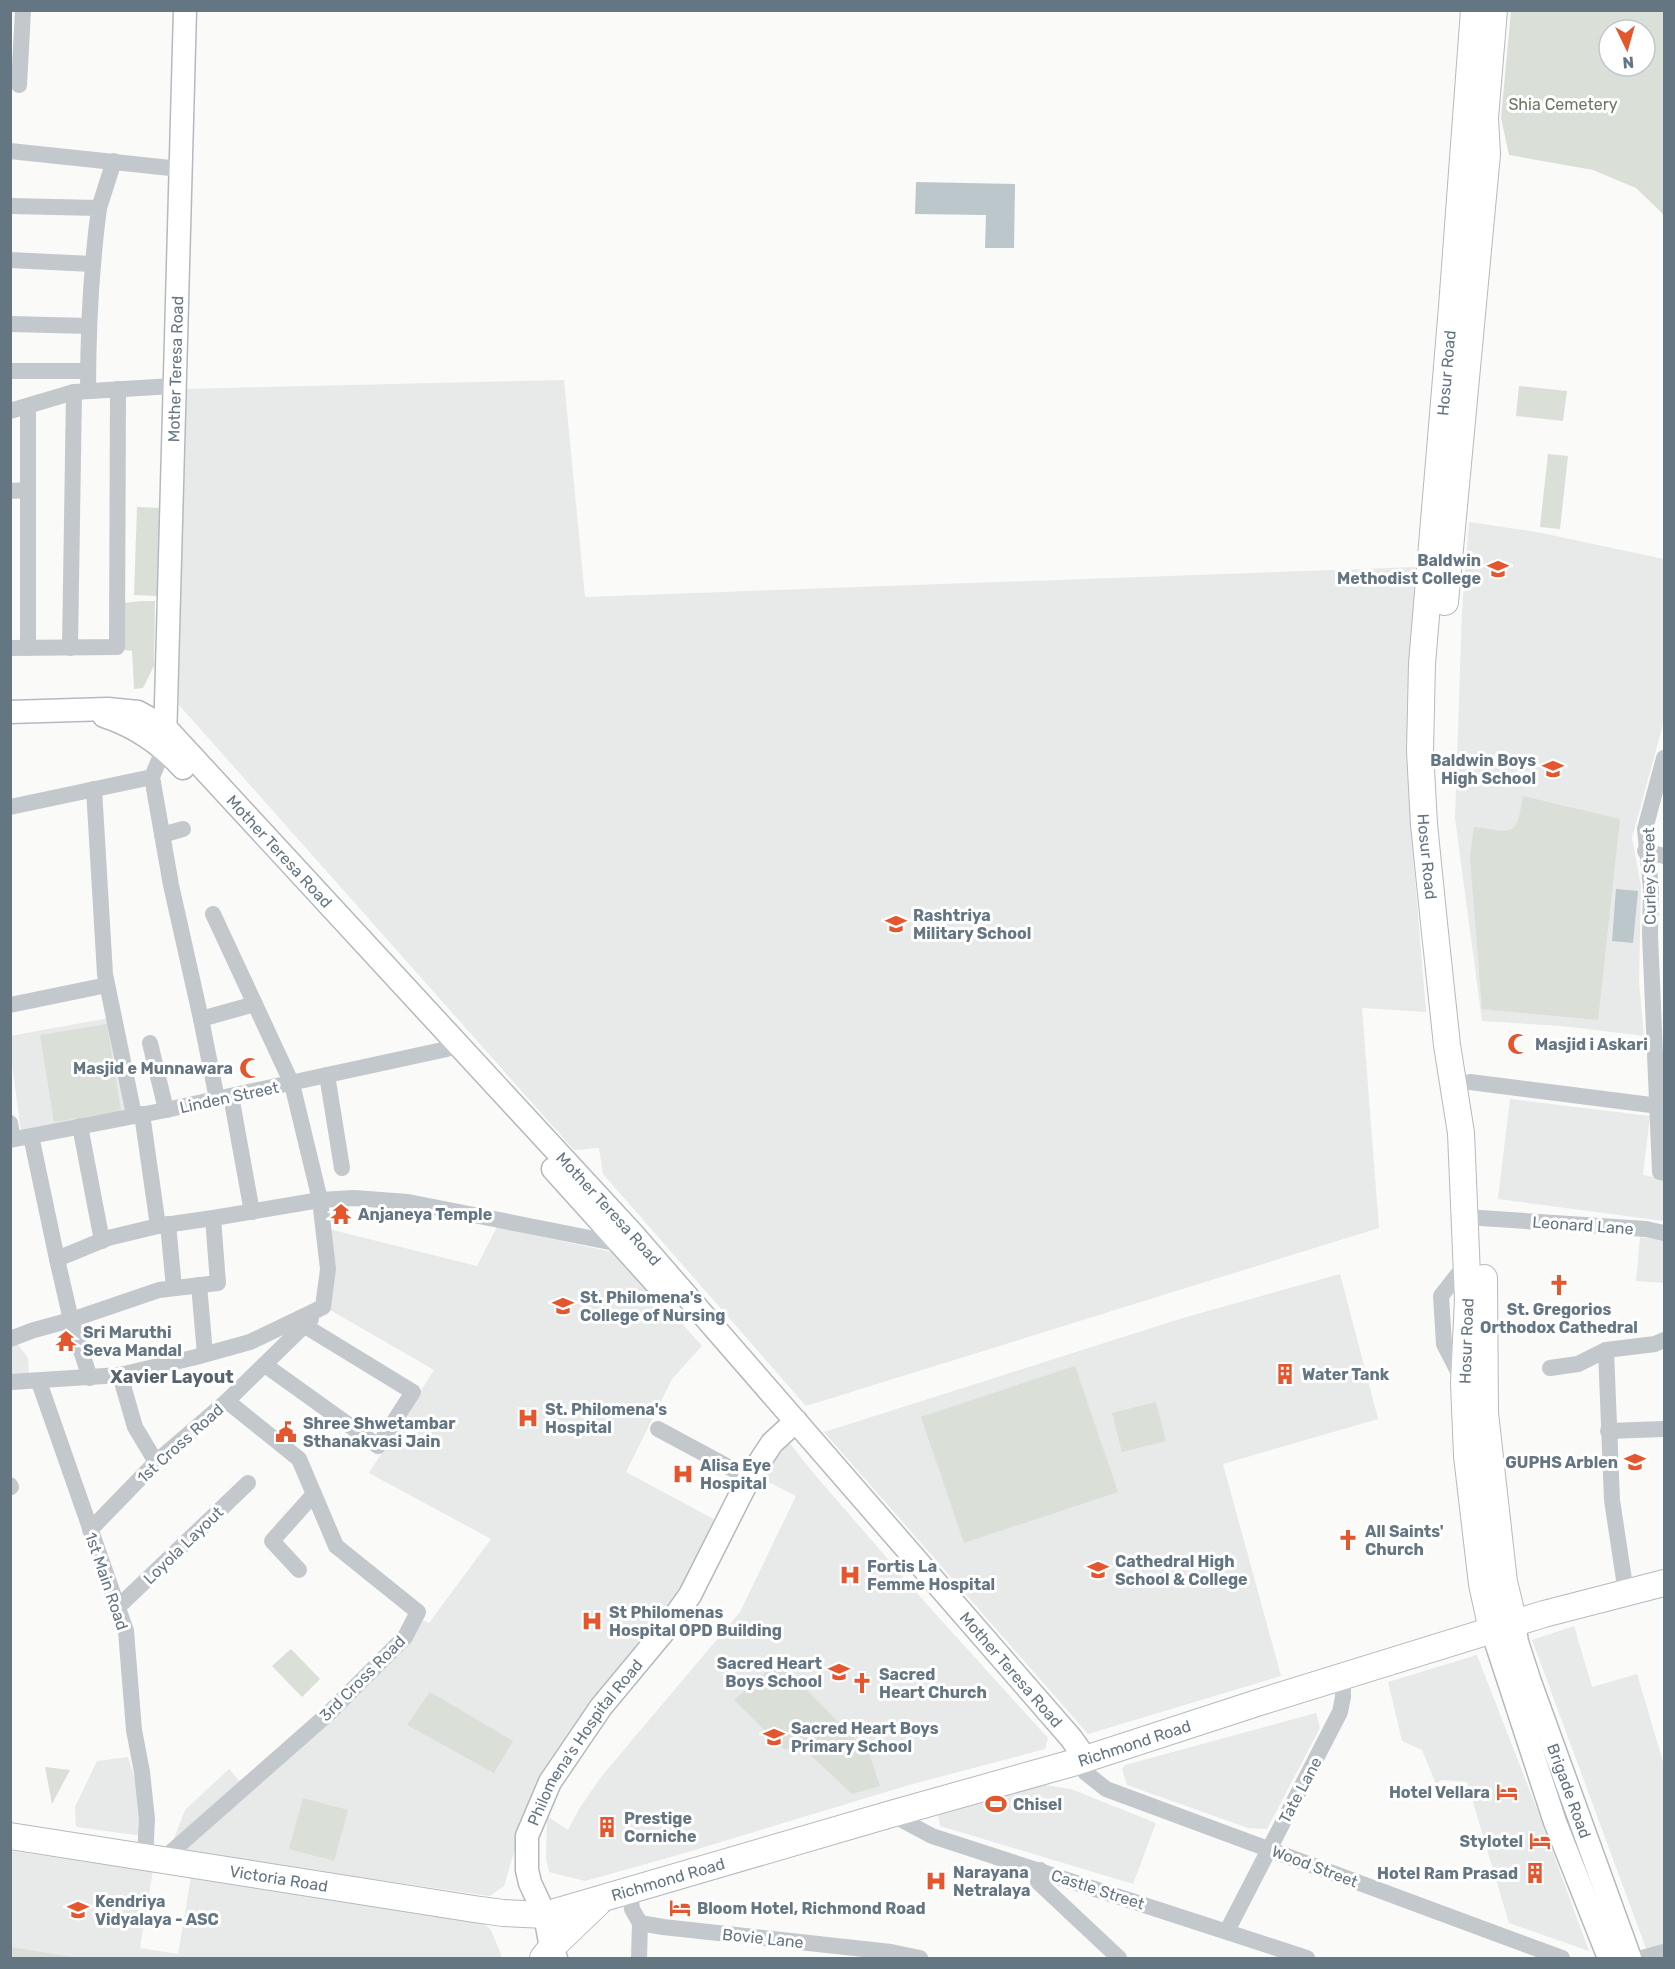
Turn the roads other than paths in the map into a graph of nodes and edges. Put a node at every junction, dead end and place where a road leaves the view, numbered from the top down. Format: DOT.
graph roads {
  1 [pos="23,10"];
  2 [pos="185,10"];
  3 [pos="1474,10"];
  4 [pos="1494,10"];
  5 [pos="20,86"];
  6 [pos="10,151"];
  7 [pos="114,161"];
  8 [pos="180,168"];
  9 [pos="10,206"];
  10 [pos="99,208"];
  11 [pos="10,260"];
  12 [pos="92,264"];
  13 [pos="10,324"];
  14 [pos="88,326"];
  15 [pos="10,371"];
  16 [pos="88,371"];
  17 [pos="173,386"];
  18 [pos="118,389"];
  19 [pos="81,391"];
  20 [pos="28,405"];
  21 [pos="10,411"];
  22 [pos="10,490"];
  23 [pos="28,490"];
  24 [pos="10,648"];
  25 [pos="28,648"];
  26 [pos="70,648"];
  27 [pos="10,712"];
  28 [pos="165,738"];
  29 [pos="1665,758"];
  30 [pos="152,777"];
  31 [pos="94,789"];
  32 [pos="10,807"];
  33 [pos="183,829"];
  34 [pos="162,835"];
  35 [pos="1645,851"];
  36 [pos="1665,856"];
  37 [pos="213,914"];
  38 [pos="107,985"];
  39 [pos="255,1004"];
  40 [pos="10,1005"];
  41 [pos="201,1018"];
  42 [pos="150,1043"];
  43 [pos="452,1046"];
  44 [pos="327,1075"];
  45 [pos="1470,1082"];
  46 [pos="292,1084"];
  47 [pos="224,1098"];
  48 [pos="1659,1106"];
  49 [pos="166,1110"];
  50 [pos="138,1115"];
  51 [pos="80,1126"];
  52 [pos="11,1134"];
  53 [pos="31,1136"];
  54 [pos="342,1168"];
  55 [pos="1665,1173"];
  56 [pos="320,1200"];
  57 [pos="252,1212"];
  58 [pos="213,1218"];
  59 [pos="1482,1218"];
  60 [pos="163,1225"];
  61 [pos="1665,1233"];
  62 [pos="102,1241"];
  63 [pos="620,1244"];
  64 [pos="57,1259"];
  65 [pos="199,1285"];
  66 [pos="174,1288"];
  67 [pos="322,1307"];
  68 [pos="71,1320"];
  69 [pos="305,1326"];
  70 [pos="10,1339"];
  71 [pos="1665,1340"];
  72 [pos="1606,1350"];
  73 [pos="204,1354"];
  74 [pos="265,1365"];
  75 [pos="1550,1368"];
  76 [pos="120,1375"];
  77 [pos="90,1378"];
  78 [pos="39,1382"];
  79 [pos="10,1383"];
  80 [pos="227,1401"];
  81 [pos="791,1425"];
  82 [pos="658,1429"];
  83 [pos="1665,1429"];
  84 [pos="1608,1431"];
  85 [pos="156,1462"];
  86 [pos="749,1478"];
  87 [pos="248,1483"];
  88 [pos="314,1494"];
  89 [pos="90,1530"];
  90 [pos="300,1570"];
  91 [pos="1504,1582"];
  92 [pos="1665,1583"];
  93 [pos="1626,1593"];
  94 [pos="118,1607"];
  95 [pos="1544,1614"];
  96 [pos="1503,1626"];
  97 [pos="1343,1677"];
  98 [pos="1081,1760"];
  99 [pos="891,1814"];
  100 [pos="10,1836"];
  101 [pos="1269,1848"];
  102 [pos="153,1859"];
  103 [pos="1040,1870"];
  104 [pos="630,1891"];
  105 [pos="602,1899"];
  106 [pos="545,1915"];
  107 [pos="640,1923"];
  108 [pos="1227,1931"];
  109 [pos="556,1952"];
  110 [pos="1665,1952"];
  111 [pos="639,1959"];
  112 [pos="920,1959"];
  113 [pos="1119,1959"];
  114 [pos="1307,1959"];
  115 [pos="1562,1959"];
  116 [pos="1609,1959"];
  117 [pos="1630,1959"];
  118 [pos="1642,1959"];
  1 -- 5 [label="street"];
  2 -- 8 [label="street, Mother Teresa Road"];
  3 -- 59 [label="main road, Hosur Road"];
  4 -- 45 [label="main road, Hosur Road"];
  6 -- 7 [label="street"];
  7 -- 8 [label="street"];
  7 -- 10 [label="street"];
  8 -- 17 [label="street, Mother Teresa Road"];
  9 -- 10 [label="street"];
  10 -- 12 [label="street"];
  11 -- 12 [label="street"];
  12 -- 14 [label="street"];
  13 -- 14 [label="street"];
  14 -- 16 [label="street"];
  15 -- 16 [label="street"];
  16 -- 19 [label="street"];
  17 -- 18 [label="street"];
  17 -- 28 [label="street, Mother Teresa Road"];
  18 -- 19 [label="street"];
  18 -- 26 [label="street"];
  19 -- 20 [label="street"];
  19 -- 26 [label="street"];
  20 -- 21 [label="street"];
  20 -- 23 [label="street"];
  22 -- 23 [label="street"];
  23 -- 25 [label="street"];
  24 -- 25 [label="street"];
  25 -- 26 [label="street"];
  27 -- 28 [label="street, Mother Teresa Road"];
  28 -- 30 [label="street"];
  28 -- 43 [label="street, Mother Teresa Road"];
  29 -- 35 [label="street, Curley Street"];
  30 -- 31 [label="street"];
  30 -- 34 [label="street"];
  31 -- 32 [label="street"];
  31 -- 38 [label="street"];
  33 -- 34 [label="street"];
  34 -- 41 [label="street"];
  35 -- 36 [label="street"];
  35 -- 48 [label="street, Curley Street"];
  37 -- 39 [label="street"];
  38 -- 40 [label="street"];
  38 -- 50 [label="street"];
  39 -- 41 [label="street"];
  39 -- 46 [label="street"];
  41 -- 47 [label="street"];
  42 -- 49 [label="street"];
  43 -- 44 [label="street, Linden Street"];
  43 -- 63 [label="street, Mother Teresa Road"];
  43 -- 81 [label="street, Mother Teresa Road"];
  44 -- 46 [label="street, Linden Street"];
  44 -- 54 [label="street"];
  45 -- 48 [label="street"];
  45 -- 59 [label="main road, Hosur Road"];
  46 -- 47 [label="street, Linden Street"];
  46 -- 56 [label="street"];
  47 -- 49 [label="street, Linden Street"];
  47 -- 57 [label="street"];
  48 -- 55 [label="street, Curley Street"];
  49 -- 50 [label="street, Linden Street"];
  50 -- 51 [label="street, Linden Street"];
  50 -- 60 [label="street"];
  51 -- 53 [label="street, Linden Street"];
  51 -- 62 [label="street"];
  52 -- 53 [label="street, Linden Street"];
  53 -- 64 [label="street"];
  56 -- 57 [label="street"];
  56 -- 63 [label="street"];
  56 -- 67 [label="street"];
  57 -- 58 [label="street"];
  58 -- 60 [label="street"];
  58 -- 65 [label="street"];
  59 -- 61 [label="street, Leonard Lane"];
  59 -- 91 [label="main road, Hosur Road"];
  59 -- 96 [label="main road, Hosur Road"];
  60 -- 62 [label="street"];
  60 -- 66 [label="street"];
  62 -- 64 [label="street"];
  63 -- 81 [label="street, Mother Teresa Road"];
  64 -- 68 [label="street"];
  65 -- 66 [label="street"];
  65 -- 73 [label="street"];
  66 -- 68 [label="street"];
  67 -- 69 [label="street, 1st Cross Road"];
  67 -- 73 [label="street"];
  68 -- 70 [label="street"];
  68 -- 77 [label="street"];
  69 -- 74 [label="street, 1st Cross Road"];
  69 -- 74 [label="street"];
  71 -- 72 [label="street"];
  72 -- 75 [label="street"];
  72 -- 84 [label="street"];
  73 -- 76 [label="street"];
  74 -- 80 [label="street, 1st Cross Road"];
  76 -- 77 [label="street"];
  76 -- 85 [label="street"];
  77 -- 78 [label="street"];
  78 -- 79 [label="street"];
  78 -- 89 [label="street, 1st Main Road"];
  80 -- 85 [label="street, 1st Cross Road"];
  80 -- 88 [label="street, 3rd Cross Road"];
  81 -- 86 [label="street, Philomena's Hospital Road"];
  81 -- 98 [label="street, Mother Teresa Road"];
  82 -- 86 [label="street"];
  83 -- 84 [label="street"];
  84 -- 93 [label="street"];
  85 -- 89 [label="street, 1st Cross Road"];
  86 -- 106 [label="street, Philomena's Hospital Road"];
  87 -- 94 [label="street, Loyola Layout"];
  88 -- 90 [label="street"];
  88 -- 102 [label="street, 3rd Cross Road"];
  89 -- 94 [label="street, 1st Main Road"];
  91 -- 95 [label="main road"];
  91 -- 96 [label="main road, Hosur Road"];
  92 -- 93 [label="main road, Richmond Road"];
  93 -- 95 [label="main road, Richmond Road"];
  94 -- 102 [label="street, 1st Main Road"];
  95 -- 96 [label="main road, Richmond Road"];
  96 -- 97 [label="main road, Richmond Road"];
  96 -- 116 [label="street, Brigade Road"];
  96 -- 117 [label="street, Brigade Road"];
  97 -- 98 [label="main road, Richmond Road"];
  97 -- 101 [label="street, Tate Lane"];
  98 -- 99 [label="main road, Richmond Road"];
  98 -- 101 [label="street, Wood Street"];
  99 -- 103 [label="street, Castle Street"];
  99 -- 104 [label="main road, Richmond Road"];
  100 -- 102 [label="main road, Victoria Road"];
  101 -- 108 [label="street, Tate Lane"];
  101 -- 115 [label="street, Wood Street"];
  102 -- 106 [label="main road, Victoria Road"];
  103 -- 108 [label="street, Castle Street"];
  103 -- 113 [label="street"];
  104 -- 105 [label="main road, Richmond Road"];
  104 -- 107 [label="street"];
  105 -- 106 [label="main road, Richmond Road"];
  105 -- 109 [label="main road, Richmond Road"];
  106 -- 109 [label="street, Philomena's Hospital Road"];
  107 -- 111 [label="street"];
  107 -- 112 [label="street, Bovie Lane"];
  108 -- 114 [label="street, Castle Street"];
  110 -- 118 [label="street"];
}
